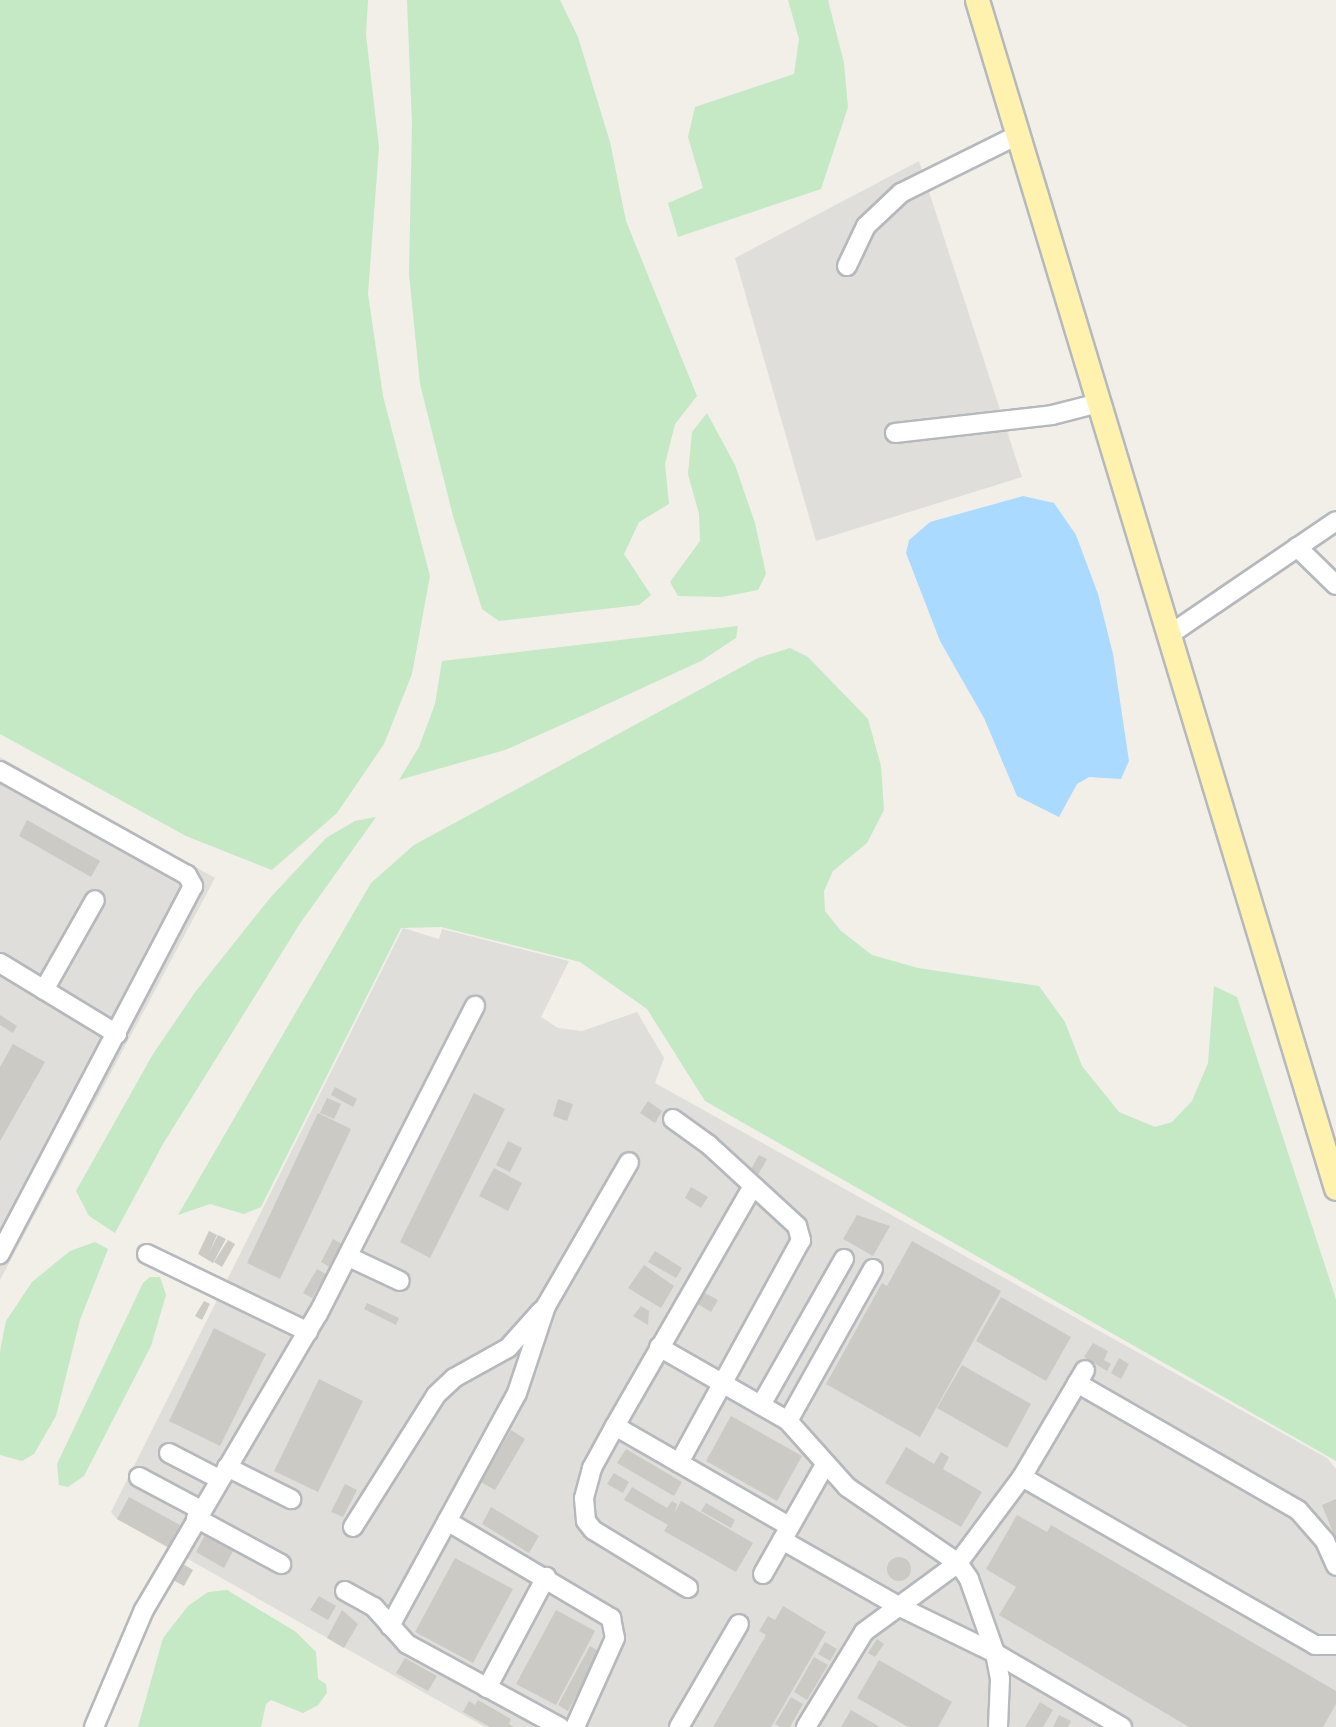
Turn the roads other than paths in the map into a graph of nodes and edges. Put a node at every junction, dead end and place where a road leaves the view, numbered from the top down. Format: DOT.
graph roads {
  1 [pos="977,0"];
  2 [pos="1018,135"];
  3 [pos="847,266"];
  4 [pos="1098,403"];
  5 [pos="895,433"];
  6 [pos="1336,521"];
  7 [pos="1297,547"];
  8 [pos="1336,585"];
  9 [pos="1169,635"];
  10 [pos="0,771"];
  11 [pos="95,900"];
  12 [pos="0,963"];
  13 [pos="44,990"];
  14 [pos="475,1006"];
  15 [pos="117,1034"];
  16 [pos="673,1119"];
  17 [pos="629,1163"];
  18 [pos="752,1188"];
  19 [pos="1336,1188"];
  20 [pos="8,1220"];
  21 [pos="0,1254"];
  22 [pos="147,1254"];
  23 [pos="349,1257"];
  24 [pos="844,1259"];
  25 [pos="873,1269"];
  26 [pos="400,1281"];
  27 [pos="546,1306"];
  28 [pos="308,1332"];
  29 [pos="659,1347"];
  30 [pos="724,1384"];
  31 [pos="761,1405"];
  32 [pos="788,1421"];
  33 [pos="615,1426"];
  34 [pos="169,1453"];
  35 [pos="679,1463"];
  36 [pos="825,1465"];
  37 [pos="223,1473"];
  38 [pos="139,1477"];
  39 [pos="1022,1477"];
  40 [pos="291,1499"];
  41 [pos="198,1514"];
  42 [pos="447,1521"];
  43 [pos="353,1527"];
  44 [pos="785,1533"];
  45 [pos="958,1563"];
  46 [pos="281,1564"];
  47 [pos="1336,1566"];
  48 [pos="763,1574"];
  49 [pos="546,1577"];
  50 [pos="688,1588"];
  51 [pos="345,1591"];
  52 [pos="898,1606"];
  53 [pos="739,1624"];
  54 [pos="390,1626"];
  55 [pos="1336,1645"];
  56 [pos="995,1653"];
  57 [pos="488,1688"];
  58 [pos="94,1727"];
  59 [pos="560,1727"];
  60 [pos="575,1727"];
  61 [pos="679,1727"];
  62 [pos="806,1727"];
  63 [pos="998,1727"];
  64 [pos="1122,1727"];
  1 -- 2 [label="main road"];
  2 -- 3 [label="street"];
  2 -- 4 [label="main road"];
  4 -- 5 [label="street"];
  4 -- 9 [label="main road"];
  6 -- 7 [label="street"];
  7 -- 8 [label="street"];
  7 -- 9 [label="street"];
  9 -- 19 [label="main road"];
  10 -- 15 [label="street"];
  11 -- 13 [label="street"];
  12 -- 13 [label="street"];
  13 -- 15 [label="street"];
  14 -- 23 [label="street"];
  15 -- 20 [label="street"];
  16 -- 18 [label="street"];
  17 -- 27 [label="street"];
  18 -- 29 [label="street"];
  18 -- 30 [label="street"];
  20 -- 21 [label="street"];
  22 -- 28 [label="street"];
  23 -- 26 [label="street"];
  23 -- 28 [label="street"];
  24 -- 31 [label="street"];
  25 -- 32 [label="street"];
  27 -- 42 [label="street"];
  27 -- 43 [label="street"];
  28 -- 37 [label="street"];
  29 -- 30 [label="street"];
  29 -- 33 [label="street"];
  30 -- 31 [label="street"];
  30 -- 35 [label="street"];
  31 -- 32 [label="street"];
  32 -- 36 [label="street"];
  33 -- 35 [label="street"];
  33 -- 50 [label="street"];
  34 -- 37 [label="street"];
  35 -- 44 [label="street"];
  36 -- 44 [label="street"];
  36 -- 45 [label="street"];
  37 -- 40 [label="street"];
  37 -- 41 [label="street"];
  38 -- 41 [label="street"];
  39 -- 45 [label="street"];
  39 -- 47 [label="street"];
  39 -- 55 [label="street"];
  41 -- 46 [label="street"];
  41 -- 58 [label="street"];
  42 -- 49 [label="street"];
  42 -- 54 [label="street"];
  44 -- 48 [label="street"];
  44 -- 52 [label="street"];
  45 -- 52 [label="street"];
  45 -- 56 [label="street"];
  49 -- 57 [label="street"];
  49 -- 60 [label="street"];
  51 -- 54 [label="street"];
  52 -- 56 [label="street"];
  52 -- 62 [label="street"];
  53 -- 61 [label="street"];
  54 -- 57 [label="street"];
  56 -- 63 [label="street"];
  56 -- 64 [label="street"];
  57 -- 59 [label="street"];
}
